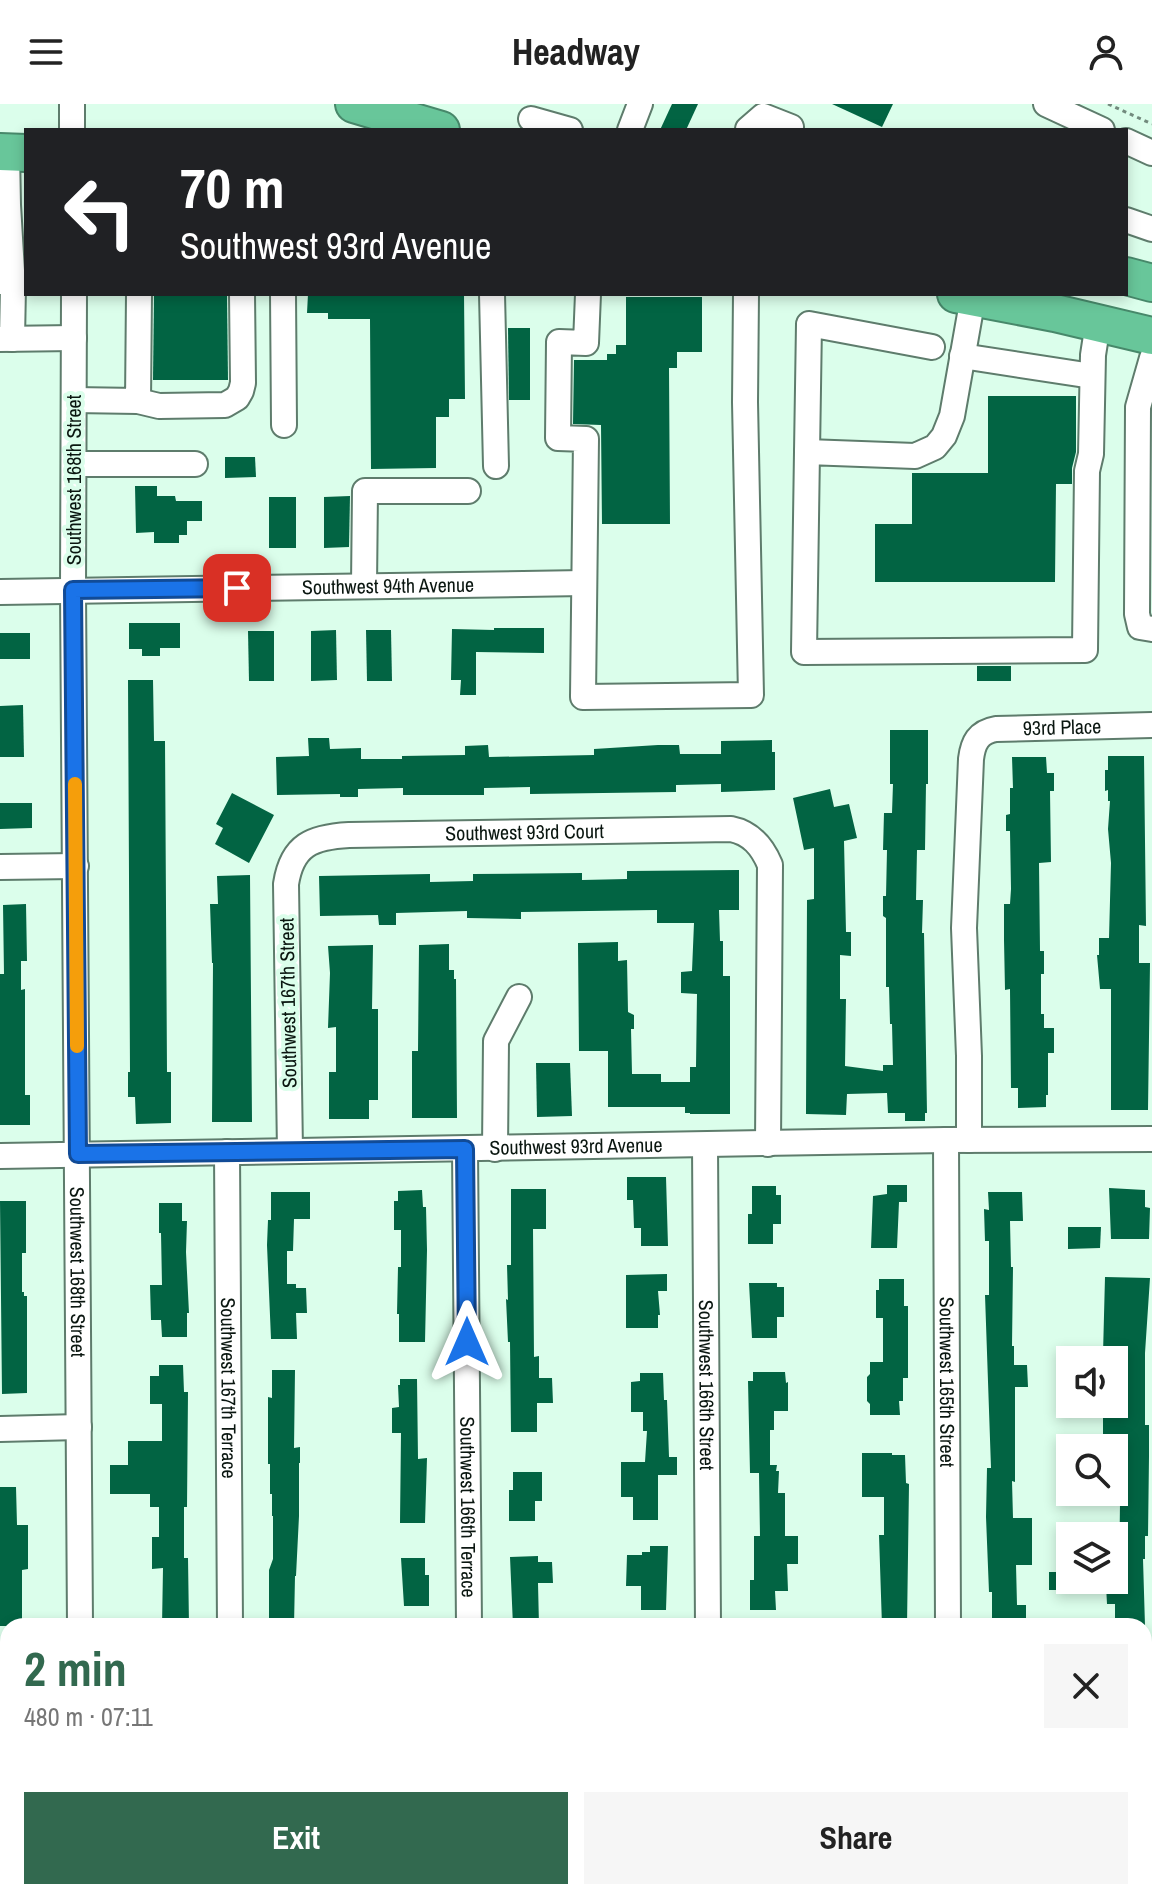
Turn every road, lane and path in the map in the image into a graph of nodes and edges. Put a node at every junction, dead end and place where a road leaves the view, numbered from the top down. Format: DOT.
graph roads {
  1 [pos="72,104"];
  2 [pos="354,104"];
  3 [pos="640,104"];
  4 [pos="1046,104"];
  5 [pos="1108,104"];
  6 [pos="531,118"];
  7 [pos="1152,124"];
  8 [pos="791,127"];
  9 [pos="72,128"];
  10 [pos="434,128"];
  11 [pos="564,128"];
  12 [pos="631,128"];
  13 [pos="751,128"];
  14 [pos="1098,128"];
  15 [pos="1128,142"];
  16 [pos="11,152"];
  17 [pos="1152,153"];
  18 [pos="4,198"];
  19 [pos="1128,221"];
  20 [pos="1152,229"];
  21 [pos="18,232"];
  22 [pos="6,284"];
  23 [pos="74,296"];
  24 [pos="139,296"];
  25 [pos="242,296"];
  26 [pos="283,296"];
  27 [pos="492,296"];
  28 [pos="588,296"];
  29 [pos="746,296"];
  30 [pos="968,296"];
  31 [pos="973,296"];
  32 [pos="1098,323"];
  33 [pos="1152,336"];
  34 [pos="74,338"];
  35 [pos="6,339"];
  36 [pos="932,347"];
  37 [pos="962,356"];
  38 [pos="1152,358"];
  39 [pos="1092,376"];
  40 [pos="74,400"];
  41 [pos="138,401"];
  42 [pos="284,425"];
  43 [pos="807,452"];
  44 [pos="74,464"];
  45 [pos="195,464"];
  46 [pos="496,466"];
  47 [pos="468,491"];
  48 [pos="1144,510"];
  49 [pos="584,583"];
  50 [pos="364,586"];
  51 [pos="73,590"];
  52 [pos="0,592"];
  53 [pos="1152,629"];
  54 [pos="1152,725"];
  55 [pos="975,741"];
  56 [pos="294,857"];
  57 [pos="76,866"];
  58 [pos="0,867"];
  59 [pos="519,997"];
  60 [pos="1152,1139"];
  61 [pos="957,1140"];
  62 [pos="768,1144"];
  63 [pos="705,1145"];
  64 [pos="465,1149"];
  65 [pos="495,1149"];
  66 [pos="290,1151"];
  67 [pos="227,1152"];
  68 [pos="78,1154"];
  69 [pos="0,1156"];
  70 [pos="79,1427"];
  71 [pos="0,1429"];
  72 [pos="80,1618"];
  73 [pos="230,1618"];
  74 [pos="469,1618"];
  75 [pos="708,1618"];
  76 [pos="948,1618"];
  1 -- 9 [label="street"];
  2 -- 10 [label="highway"];
  3 -- 12 [label="street"];
  4 -- 14 [label="street"];
  5 -- 7 [label="path"];
  6 -- 11 [label="street"];
  8 -- 13 [label="street"];
  15 -- 17 [label="street"];
  16 -- 18 [label="street"];
  18 -- 21 [label="street"];
  19 -- 20 [label="street"];
  21 -- 22 [label="street"];
  22 -- 35 [label="street"];
  23 -- 34 [label="street, Southwest 168th Street"];
  24 -- 41 [label="street"];
  25 -- 41 [label="street"];
  26 -- 42 [label="street"];
  27 -- 46 [label="street"];
  28 -- 49 [label="street"];
  29 -- 49 [label="street"];
  30 -- 37 [label="street"];
  31 -- 32 [label="highway"];
  32 -- 33 [label="highway"];
  32 -- 39 [label="street"];
  34 -- 35 [label="street"];
  34 -- 40 [label="street, Southwest 168th Street"];
  36 -- 43 [label="street"];
  37 -- 39 [label="street"];
  37 -- 43 [label="street"];
  38 -- 48 [label="street"];
  39 -- 43 [label="street"];
  40 -- 41 [label="street"];
  40 -- 44 [label="street, Southwest 168th Street"];
  44 -- 45 [label="street"];
  44 -- 51 [label="street, Southwest 168th Street"];
  47 -- 50 [label="street"];
  48 -- 53 [label="street"];
  49 -- 50 [label="street, Southwest 94th Avenue"];
  50 -- 51 [label="street, Southwest 94th Avenue"];
  51 -- 52 [label="street, Southwest 94th Avenue"];
  51 -- 57 [label="street, Southwest 168th Street"];
  54 -- 55 [label="street, 93rd Place"];
  55 -- 61 [label="street, Southwest 165th Street"];
  56 -- 62 [label="street, Southwest 93rd Court"];
  56 -- 66 [label="street, Southwest 167th Street"];
  57 -- 58 [label="street"];
  57 -- 68 [label="street, Southwest 168th Street"];
  59 -- 65 [label="street"];
  60 -- 61 [label="street, Southwest 93rd Avenue"];
  61 -- 62 [label="street, Southwest 93rd Avenue"];
  61 -- 76 [label="street, Southwest 165th Street"];
  62 -- 63 [label="street, Southwest 93rd Avenue"];
  63 -- 65 [label="street, Southwest 93rd Avenue"];
  63 -- 75 [label="street, Southwest 166th Street"];
  64 -- 65 [label="street, Southwest 93rd Avenue"];
  64 -- 66 [label="street, Southwest 93rd Avenue"];
  64 -- 74 [label="street, Southwest 166th Terrace"];
  66 -- 67 [label="street, Southwest 93rd Avenue"];
  67 -- 68 [label="street, Southwest 93rd Avenue"];
  67 -- 73 [label="street, Southwest 167th Terrace"];
  68 -- 69 [label="street, Southwest 93rd Avenue"];
  68 -- 70 [label="street, Southwest 168th Street"];
  70 -- 71 [label="street"];
  70 -- 72 [label="street, Southwest 168th Street"];
}
